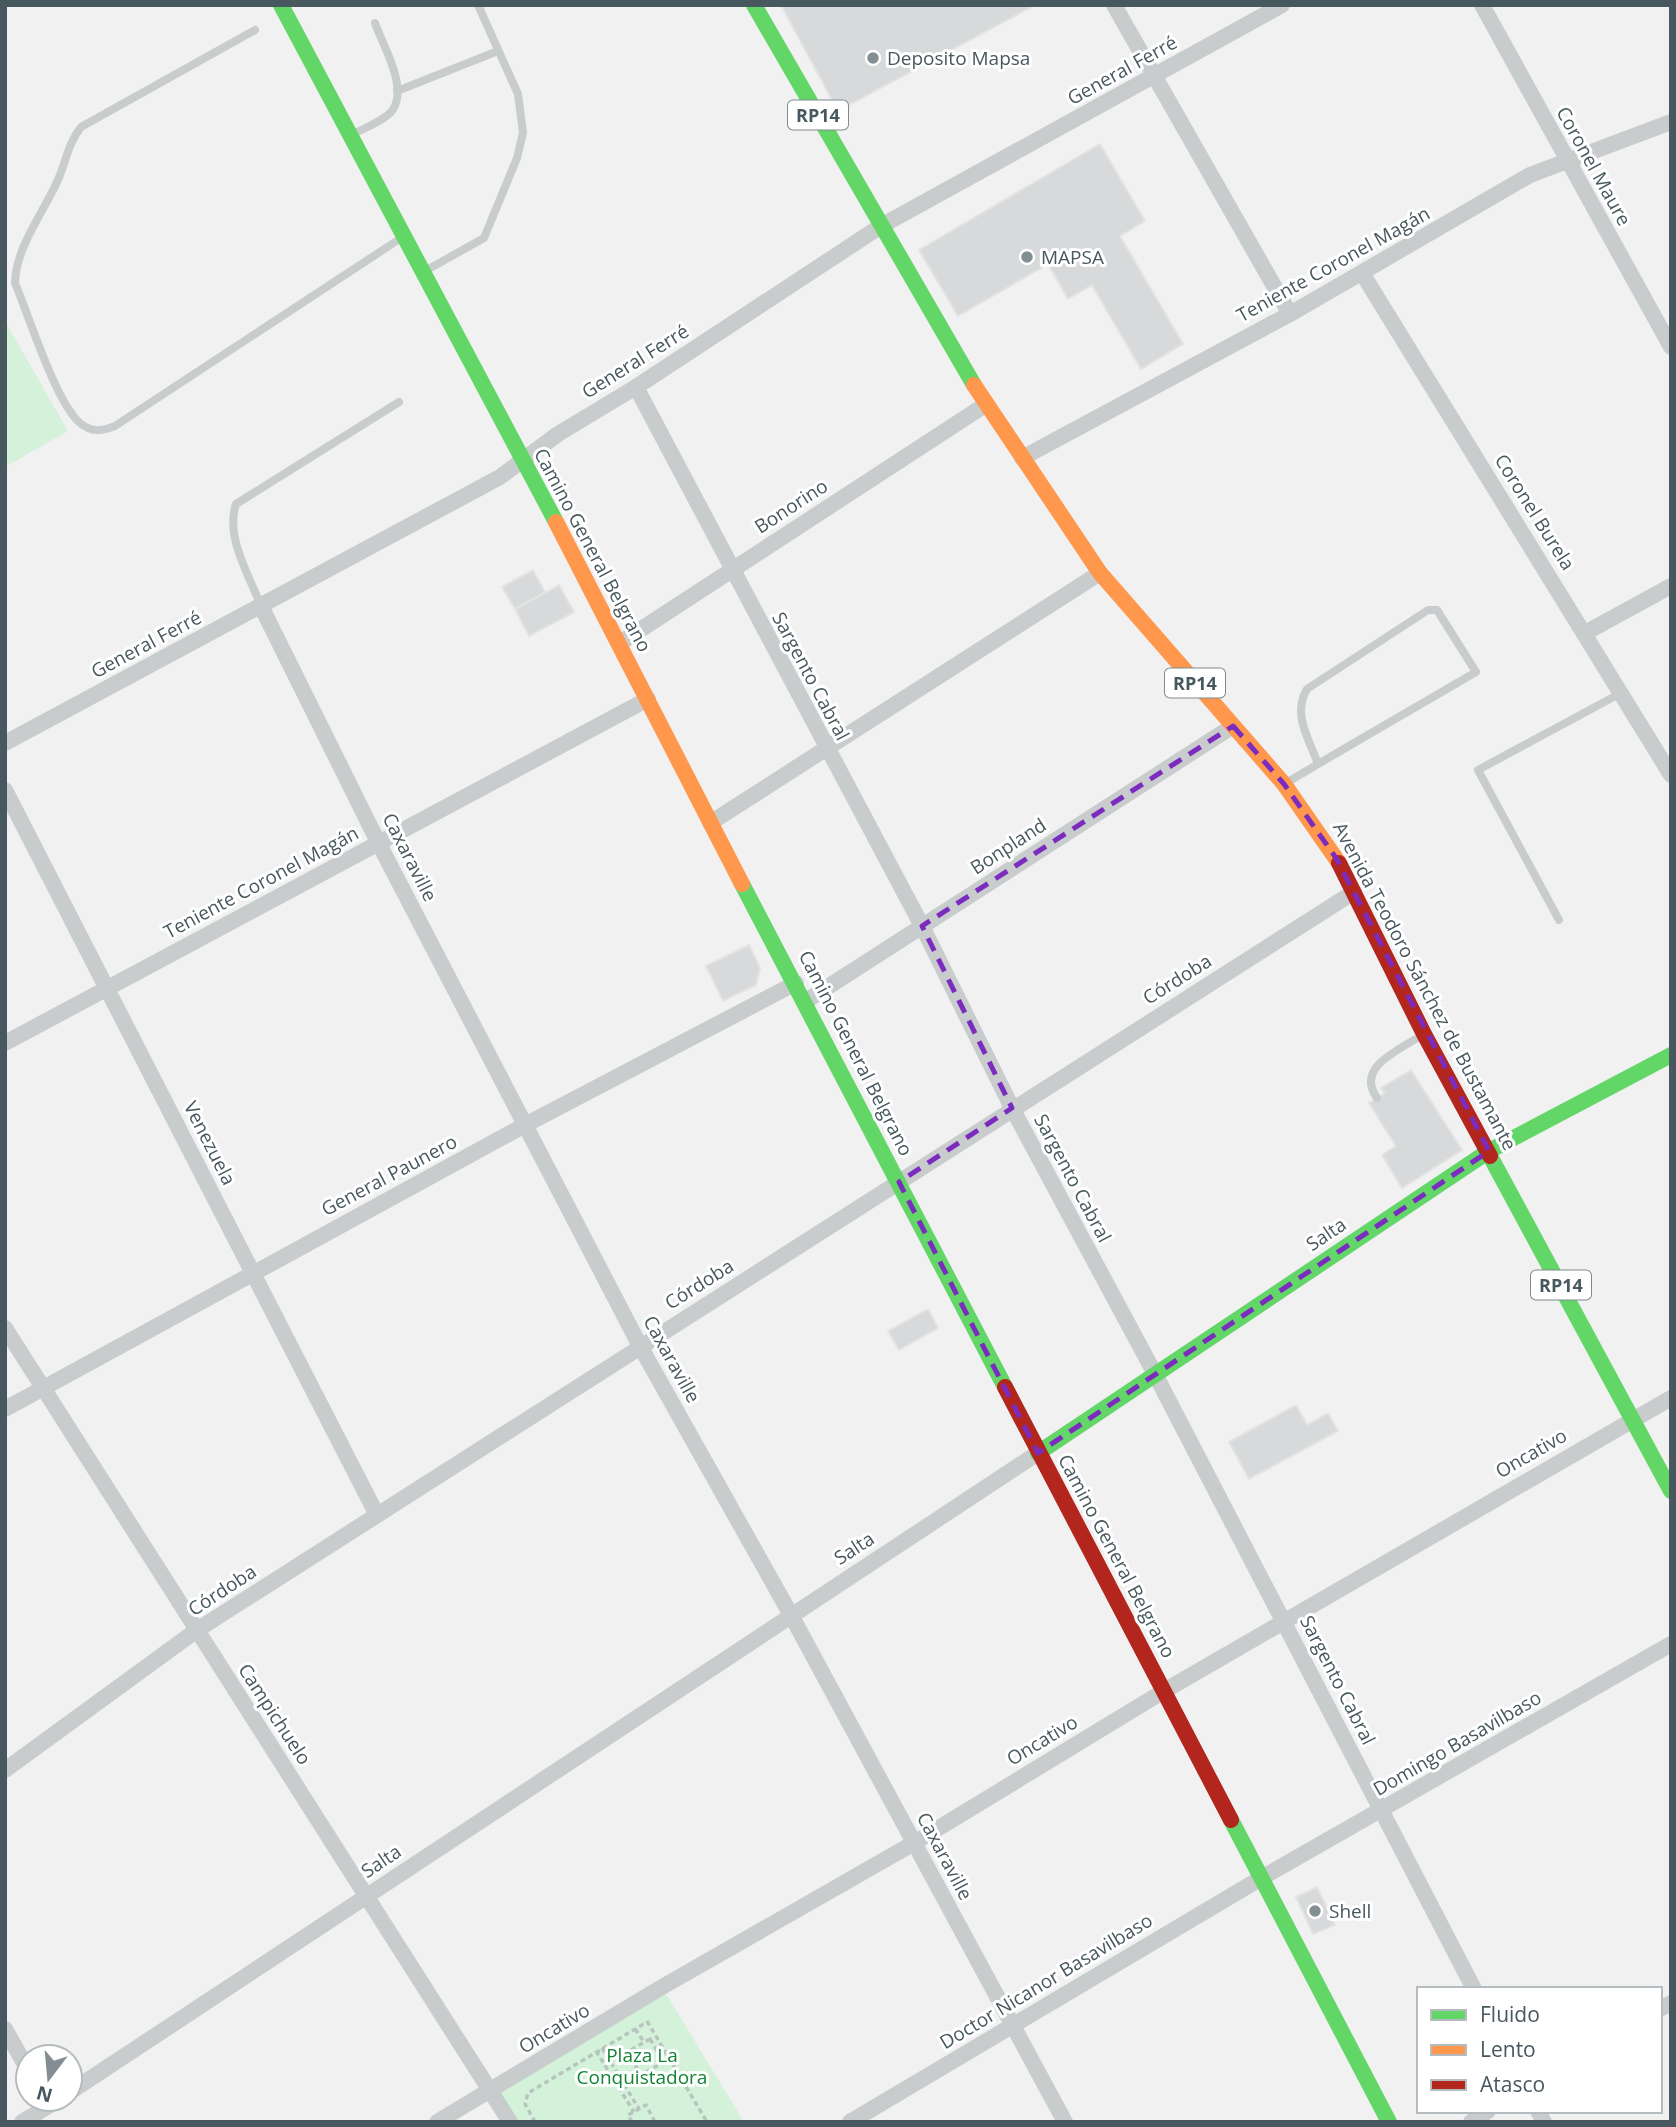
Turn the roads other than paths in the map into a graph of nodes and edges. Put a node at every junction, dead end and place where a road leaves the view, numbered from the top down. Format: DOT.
graph roads {
  1 [pos="281,5"];
  2 [pos="478,5"];
  3 [pos="754,5"];
  4 [pos="1114,5"];
  5 [pos="1282,5"];
  6 [pos="1482,5"];
  7 [pos="375,23"];
  8 [pos="256,30"];
  9 [pos="498,51"];
  10 [pos="1154,77"];
  11 [pos="397,91"];
  12 [pos="1671,122"];
  13 [pos="350,136"];
  14 [pos="1566,160"];
  15 [pos="881,226"];
  16 [pos="403,237"];
  17 [pos="422,273"];
  18 [pos="1362,273"];
  19 [pos="1290,314"];
  20 [pos="1671,347"];
  21 [pos="636,387"];
  22 [pos="399,402"];
  23 [pos="985,405"];
  24 [pos="1022,458"];
  25 [pos="522,461"];
  26 [pos="731,570"];
  27 [pos="1100,573"];
  28 [pos="1671,586"];
  29 [pos="261,606"];
  30 [pos="1585,633"];
  31 [pos="620,643"];
  32 [pos="1621,693"];
  33 [pos="648,699"];
  34 [pos="1233,726"];
  35 [pos="5,743"];
  36 [pos="825,749"];
  37 [pos="1318,764"];
  38 [pos="1671,775"];
  39 [pos="1284,784"];
  40 [pos="5,790"];
  41 [pos="710,823"];
  42 [pos="378,842"];
  43 [pos="1354,892"];
  44 [pos="1559,920"];
  45 [pos="922,926"];
  46 [pos="796,983"];
  47 [pos="108,987"];
  48 [pos="806,1000"];
  49 [pos="1424,1034"];
  50 [pos="5,1043"];
  51 [pos="1671,1055"];
  52 [pos="1377,1098"];
  53 [pos="1012,1108"];
  54 [pos="525,1125"];
  55 [pos="1489,1151"];
  56 [pos="899,1182"];
  57 [pos="253,1273"];
  58 [pos="5,1328"];
  59 [pos="640,1346"];
  60 [pos="1155,1374"];
  61 [pos="43,1387"];
  62 [pos="1671,1398"];
  63 [pos="5,1409"];
  64 [pos="1632,1419"];
  65 [pos="1038,1453"];
  66 [pos="1671,1491"];
  67 [pos="377,1516"];
  68 [pos="791,1615"];
  69 [pos="1284,1622"];
  70 [pos="197,1630"];
  71 [pos="1671,1644"];
  72 [pos="1164,1691"];
  73 [pos="5,1770"];
  74 [pos="1381,1811"];
  75 [pos="914,1843"];
  76 [pos="1263,1877"];
  77 [pos="366,1896"];
  78 [pos="1473,1987"];
  79 [pos="1012,2026"];
  80 [pos="5,2029"];
  81 [pos="14,2045"];
  82 [pos="84,2083"];
  83 [pos="491,2091"];
  84 [pos="437,2122"];
  85 [pos="510,2122"];
  86 [pos="850,2122"];
  87 [pos="1065,2122"];
  88 [pos="1389,2122"];
  1 -- 13 [label="street, Camino General Belgrano"];
  2 -- 9 [label="lane"];
  3 -- 15 [label="street, Avenida Teodoro Sánchez de Bustamante / RP14"];
  4 -- 10 [label="street"];
  5 -- 10 [label="street, General Ferré"];
  6 -- 14 [label="street, Coronel Maure"];
  7 -- 11 [label="lane"];
  8 -- 16 [label="lane"];
  9 -- 11 [label="lane"];
  9 -- 17 [label="lane"];
  10 -- 15 [label="street, General Ferré"];
  10 -- 19 [label="street"];
  11 -- 13 [label="lane"];
  12 -- 14 [label="street, Teniente Coronel Magán"];
  13 -- 16 [label="street, Camino General Belgrano"];
  14 -- 18 [label="street, Teniente Coronel Magán"];
  14 -- 20 [label="street, Coronel Maure"];
  15 -- 21 [label="street, General Ferré"];
  15 -- 23 [label="street, Avenida Teodoro Sánchez de Bustamante / RP14"];
  16 -- 17 [label="street, Camino General Belgrano"];
  17 -- 25 [label="street, Camino General Belgrano"];
  18 -- 19 [label="street, Teniente Coronel Magán"];
  18 -- 30 [label="street, Coronel Burela"];
  19 -- 24 [label="street, Teniente Coronel Magán"];
  21 -- 25 [label="street, General Ferré"];
  21 -- 26 [label="street, Sargento Cabral"];
  22 -- 29 [label="lane"];
  23 -- 24 [label="street, Avenida Teodoro Sánchez de Bustamante / RP14"];
  23 -- 26 [label="street, Bonorino"];
  24 -- 27 [label="street, Avenida Teodoro Sánchez de Bustamante / RP14"];
  25 -- 29 [label="street, General Ferré"];
  25 -- 31 [label="street, Camino General Belgrano"];
  26 -- 31 [label="street, Bonorino"];
  26 -- 36 [label="street, Sargento Cabral"];
  27 -- 34 [label="street, Avenida Teodoro Sánchez de Bustamante / RP14"];
  27 -- 36 [label="street"];
  28 -- 30 [label="street"];
  29 -- 35 [label="street, General Ferré"];
  29 -- 42 [label="street, Caxaraville"];
  30 -- 32 [label="street, Coronel Burela"];
  31 -- 33 [label="street, Camino General Belgrano"];
  32 -- 38 [label="street, Coronel Burela"];
  32 -- 44 [label="lane"];
  33 -- 41 [label="street, Camino General Belgrano"];
  33 -- 42 [label="street, Teniente Coronel Magán"];
  34 -- 39 [label="street, Avenida Teodoro Sánchez de Bustamante / RP14"];
  34 -- 45 [label="street, Bonpland"];
  36 -- 41 [label="street"];
  36 -- 45 [label="street, Sargento Cabral"];
  37 -- 37 [label="lane"];
  37 -- 39 [label="lane"];
  39 -- 43 [label="street, Avenida Teodoro Sánchez de Bustamante / RP14"];
  40 -- 47 [label="street, Venezuela"];
  41 -- 46 [label="street, Camino General Belgrano"];
  42 -- 47 [label="street, Teniente Coronel Magán"];
  42 -- 54 [label="street, Caxaraville"];
  43 -- 49 [label="street, Avenida Teodoro Sánchez de Bustamante / RP14"];
  43 -- 53 [label="street, Córdoba"];
  45 -- 48 [label="street, Bonpland"];
  45 -- 53 [label="street, Sargento Cabral"];
  46 -- 48 [label="street, Camino General Belgrano"];
  46 -- 54 [label="street, General Paunero"];
  47 -- 50 [label="street, Teniente Coronel Magán"];
  47 -- 57 [label="street, Venezuela"];
  48 -- 56 [label="street, Camino General Belgrano"];
  49 -- 52 [label="lane"];
  49 -- 55 [label="street, Avenida Teodoro Sánchez de Bustamante / RP14"];
  51 -- 55 [label="street, Salta"];
  53 -- 56 [label="street, Córdoba"];
  53 -- 60 [label="street, Sargento Cabral"];
  54 -- 57 [label="street, General Paunero"];
  54 -- 59 [label="street, Caxaraville"];
  55 -- 60 [label="street, Salta"];
  55 -- 64 [label="street, Avenida Teodoro Sánchez de Bustamante / RP14"];
  56 -- 59 [label="street, Córdoba"];
  56 -- 65 [label="street, Camino General Belgrano"];
  57 -- 61 [label="street, General Paunero"];
  57 -- 67 [label="street, Venezuela"];
  58 -- 61 [label="street, Campichuelo"];
  59 -- 67 [label="street, Córdoba"];
  59 -- 68 [label="street, Caxaraville"];
  60 -- 65 [label="street, Salta"];
  60 -- 69 [label="street, Sargento Cabral"];
  61 -- 63 [label="street, General Paunero"];
  61 -- 70 [label="street, Campichuelo"];
  62 -- 64 [label="street, Oncativo"];
  64 -- 66 [label="street, Avenida Teodoro Sánchez de Bustamante / RP14"];
  64 -- 69 [label="street, Oncativo"];
  65 -- 68 [label="street, Salta"];
  65 -- 72 [label="street, Camino General Belgrano"];
  67 -- 70 [label="street, Córdoba"];
  68 -- 75 [label="street, Caxaraville"];
  68 -- 77 [label="street, Salta"];
  69 -- 72 [label="street, Oncativo"];
  69 -- 74 [label="street, Sargento Cabral"];
  70 -- 73 [label="street, Córdoba"];
  70 -- 77 [label="street, Campichuelo"];
  71 -- 74 [label="street, Domingo Basavilbaso"];
  72 -- 75 [label="street, Oncativo"];
  72 -- 76 [label="street, Camino General Belgrano"];
  74 -- 76 [label="street, Domingo Basavilbaso"];
  74 -- 78 [label="street, Sargento Cabral"];
  75 -- 79 [label="street, Caxaraville"];
  75 -- 83 [label="street, Oncativo"];
  76 -- 79 [label="street, Doctor Nicanor Basavilbaso"];
  76 -- 88 [label="street, Camino General Belgrano"];
  77 -- 82 [label="street, Salta"];
  77 -- 83 [label="street, Campichuelo"];
  79 -- 86 [label="street, Doctor Nicanor Basavilbaso"];
  79 -- 87 [label="street, Caxaraville"];
  80 -- 81 [label="street"];
  83 -- 84 [label="street, Oncativo"];
  83 -- 85 [label="street, Campichuelo"];
}
